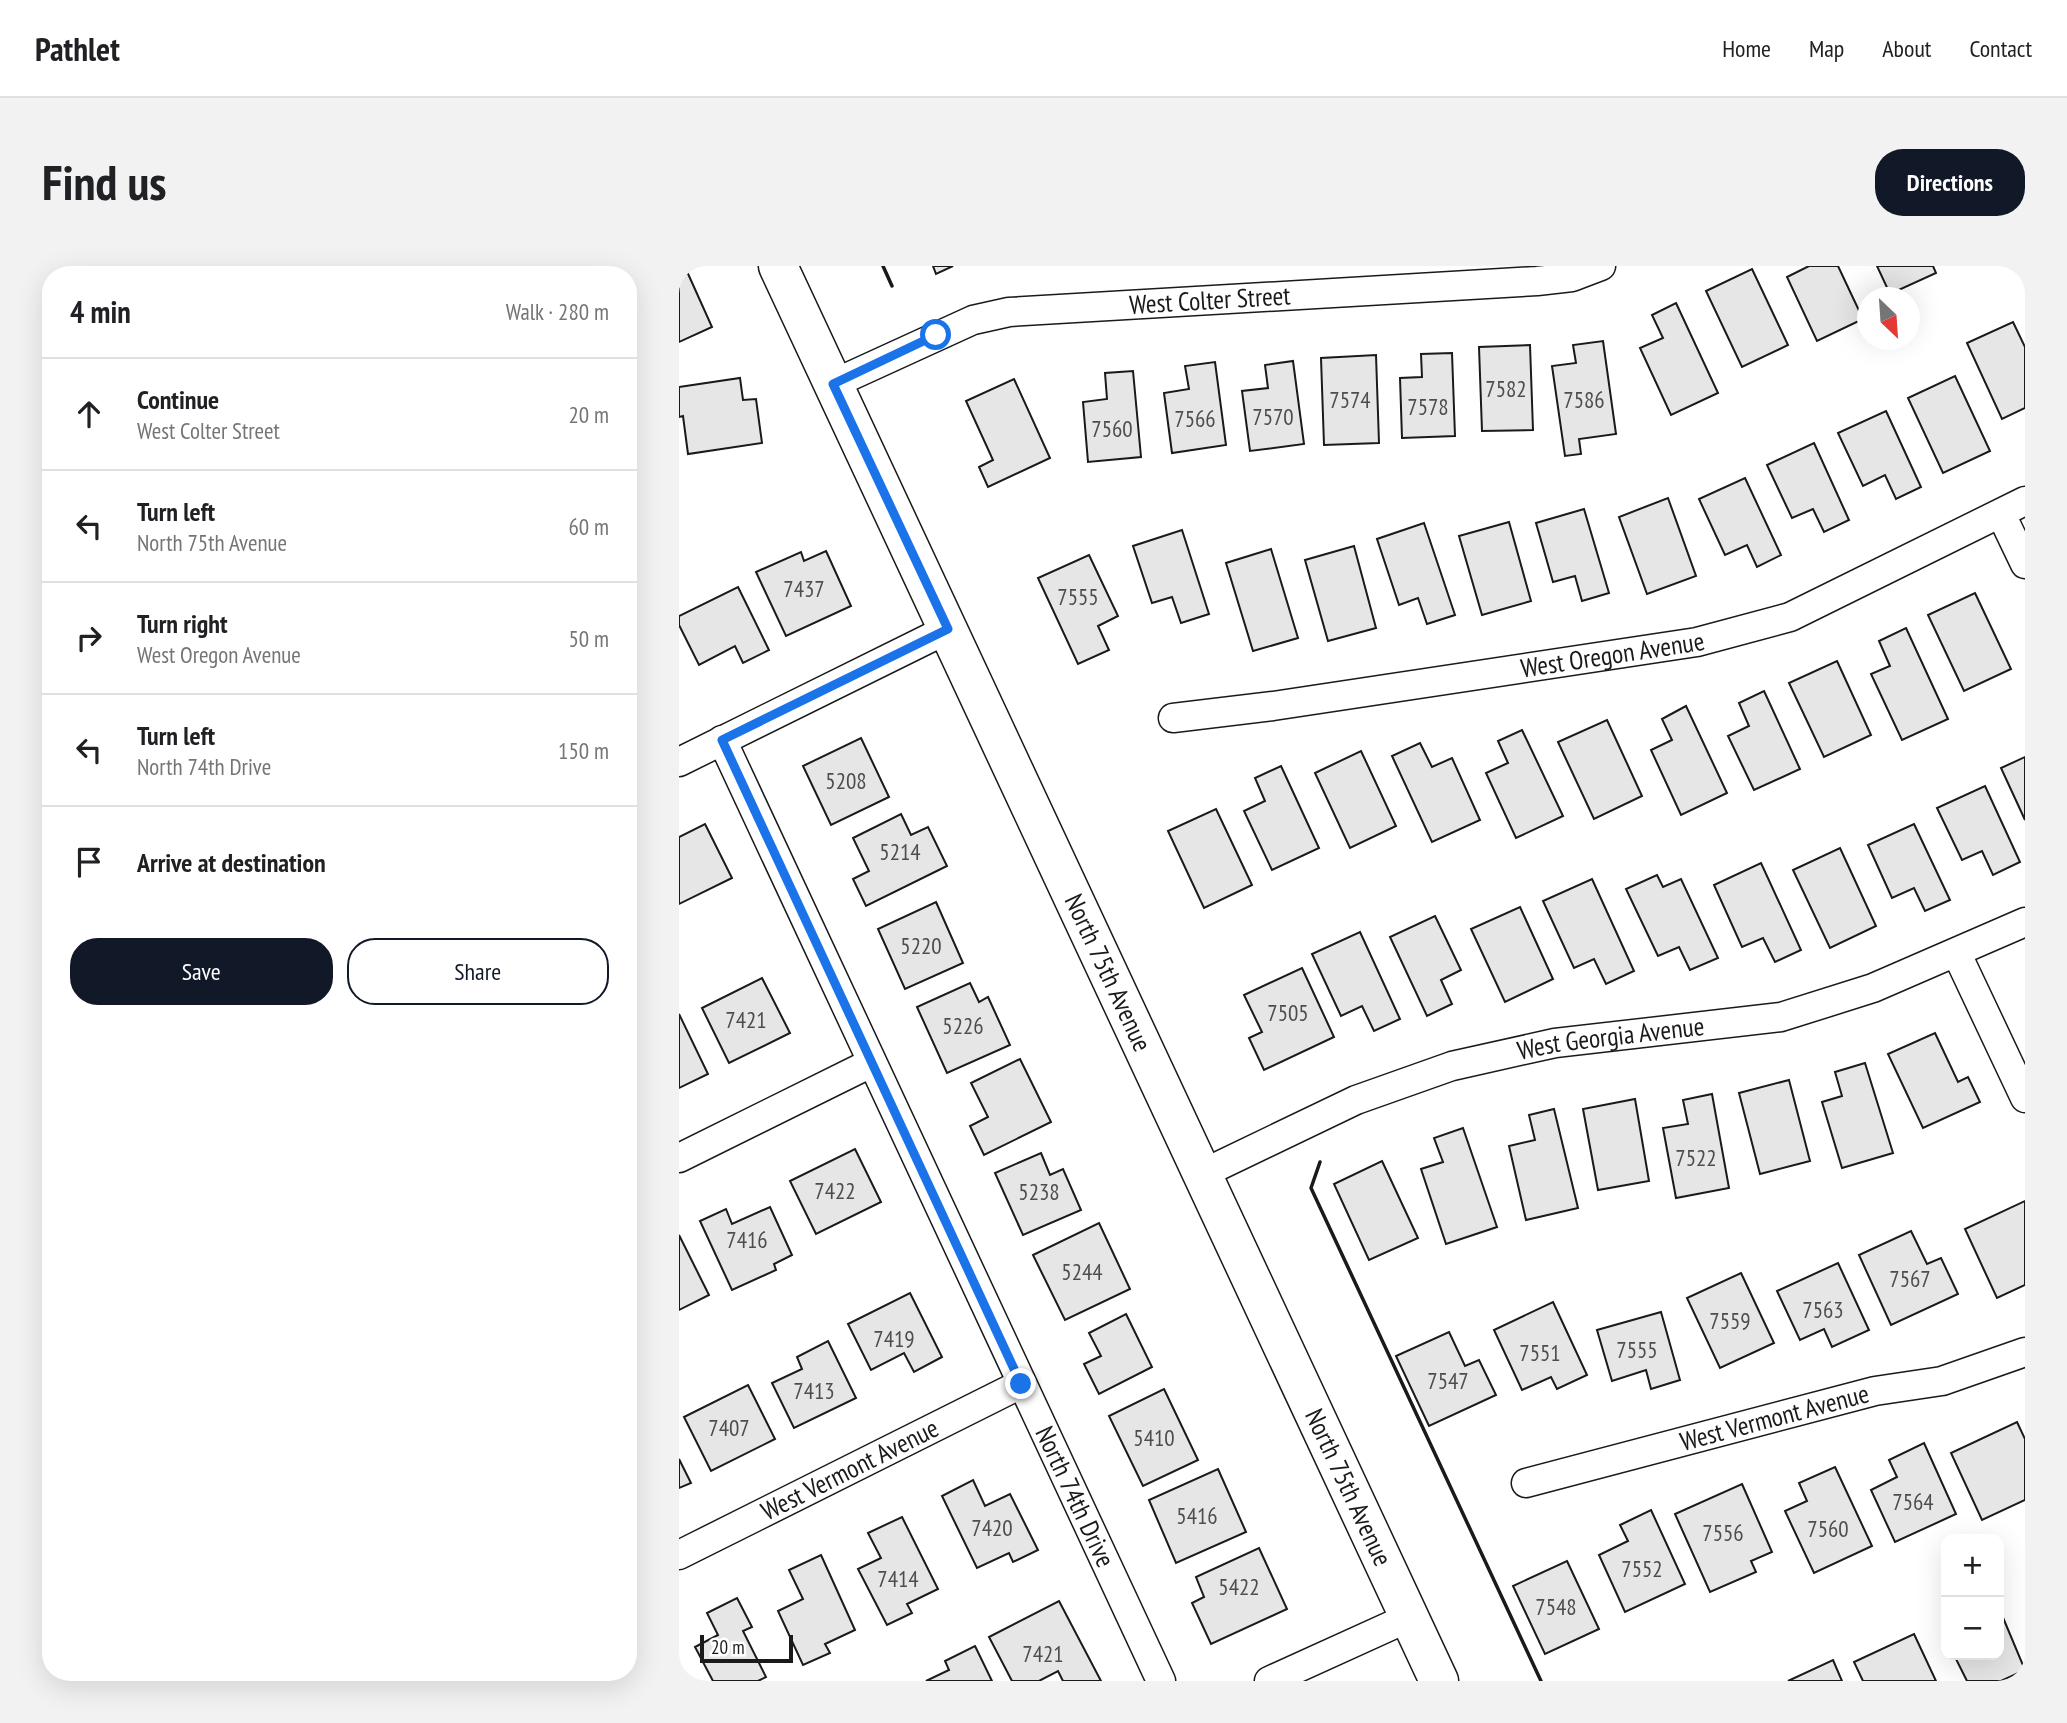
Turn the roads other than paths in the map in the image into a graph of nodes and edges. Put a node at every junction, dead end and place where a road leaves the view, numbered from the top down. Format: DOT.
graph roads {
  1 [pos="778,266"];
  2 [pos="1601,266"];
  3 [pos="1407,278"];
  4 [pos="833,384"];
  5 [pos="2013,508"];
  6 [pos="2025,564"];
  7 [pos="948,629"];
  8 [pos="1173,718"];
  9 [pos="722,740"];
  10 [pos="679,762"];
  11 [pos="2025,922"];
  12 [pos="1957,954"];
  13 [pos="871,1063"];
  14 [pos="2025,1098"];
  15 [pos="679,1158"];
  16 [pos="1204,1173"];
  17 [pos="2025,1352"];
  18 [pos="1021,1384"];
  19 [pos="1526,1483"];
  20 [pos="679,1555"];
  21 [pos="1409,1617"];
  22 [pos="1161,1681"];
  23 [pos="1269,1681"];
  24 [pos="1439,1681"];
  1 -- 4 [label="main road, North 75th Avenue"];
  2 -- 3 [label="street, West Colter Street"];
  3 -- 4 [label="street, West Colter Street"];
  4 -- 7 [label="main road, North 75th Avenue"];
  5 -- 6 [label="street"];
  5 -- 8 [label="street, West Oregon Avenue"];
  7 -- 9 [label="street"];
  7 -- 16 [label="main road, North 75th Avenue"];
  9 -- 10 [label="street"];
  9 -- 13 [label="street, North 74th Drive"];
  11 -- 12 [label="street, West Georgia Avenue"];
  12 -- 14 [label="street"];
  12 -- 16 [label="street, West Georgia Avenue"];
  13 -- 15 [label="street"];
  13 -- 18 [label="street, North 74th Drive"];
  16 -- 21 [label="main road, North 75th Avenue"];
  17 -- 19 [label="street, West Vermont Avenue"];
  18 -- 20 [label="street, West Vermont Avenue"];
  18 -- 22 [label="street, North 74th Drive"];
  21 -- 23 [label="street"];
  21 -- 24 [label="main road, North 75th Avenue"];
}
